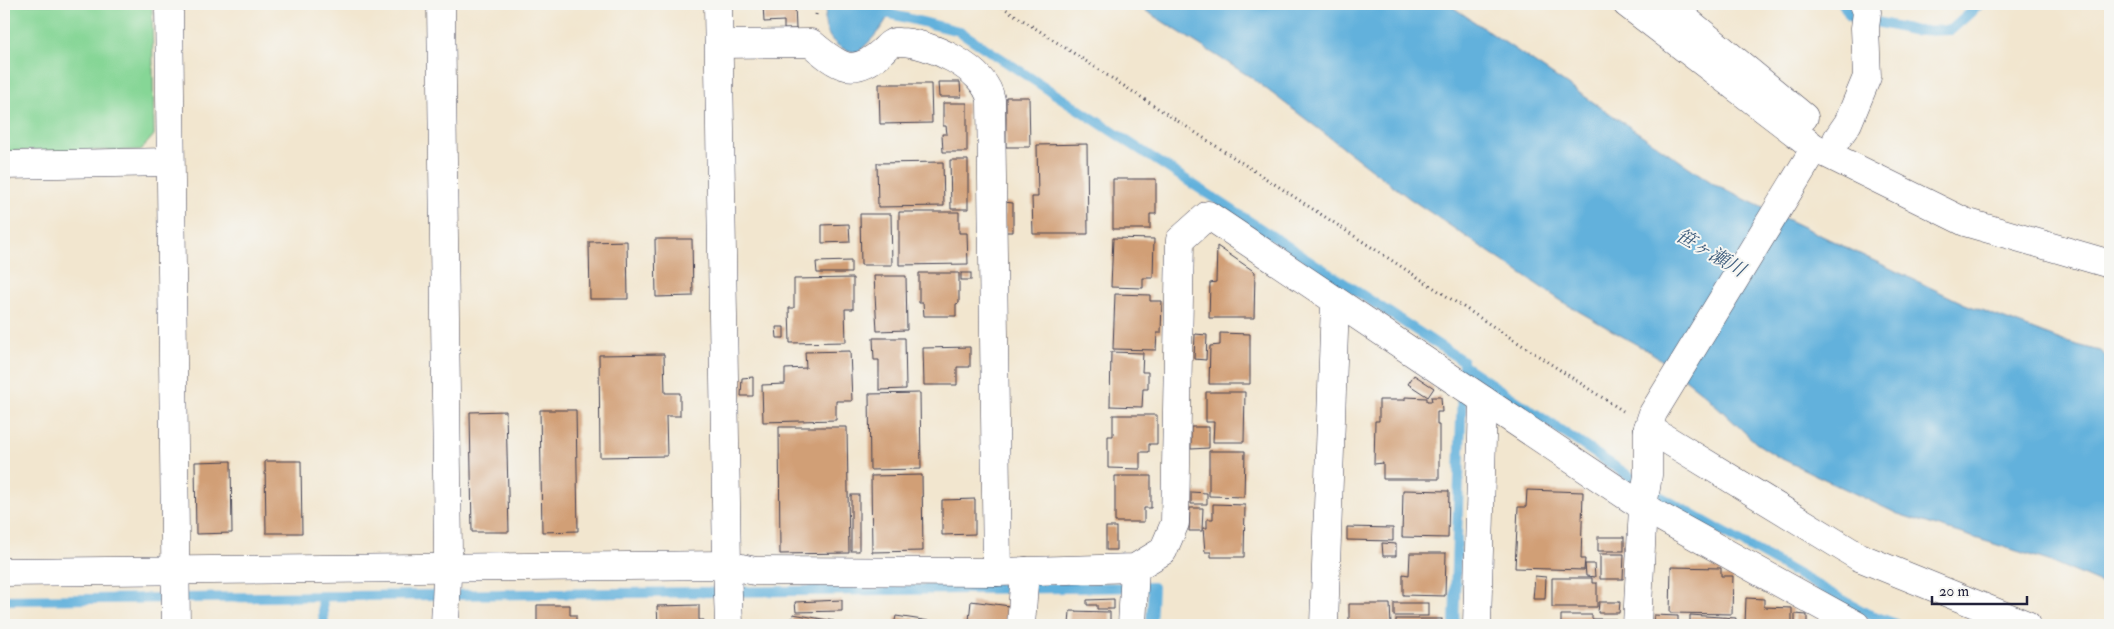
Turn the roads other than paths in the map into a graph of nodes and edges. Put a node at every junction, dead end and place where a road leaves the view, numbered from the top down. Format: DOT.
graph roads {
  1 [pos="169,4"];
  2 [pos="441,4"];
  3 [pos="718,4"];
  4 [pos="1627,4"];
  5 [pos="1667,4"];
  6 [pos="1865,14"];
  7 [pos="719,44"];
  8 [pos="1820,149"];
  9 [pos="170,162"];
  10 [pos="4,165"];
  11 [pos="2110,264"];
  12 [pos="1335,302"];
  13 [pos="1468,390"];
  14 [pos="1650,420"];
  15 [pos="1645,495"];
  16 [pos="4,572"];
  17 [pos="997,572"];
  18 [pos="1134,582"];
  19 [pos="728,595"];
  20 [pos="1024,595"];
  21 [pos="447,596"];
  22 [pos="176,598"];
  23 [pos="1132,625"];
  24 [pos="1324,625"];
  25 [pos="1477,625"];
  26 [pos="1636,625"];
  27 [pos="1856,625"];
  28 [pos="2027,625"];
  1 -- 9 [label="street"];
  2 -- 21 [label="street"];
  3 -- 7 [label="street"];
  4 -- 8 [label="street"];
  5 -- 8 [label="street"];
  6 -- 8 [label="street"];
  7 -- 17 [label="street"];
  7 -- 19 [label="street"];
  8 -- 11 [label="street"];
  8 -- 14 [label="street"];
  9 -- 10 [label="street"];
  9 -- 22 [label="street"];
  12 -- 13 [label="street"];
  12 -- 18 [label="street"];
  12 -- 24 [label="street"];
  13 -- 15 [label="street"];
  13 -- 25 [label="street"];
  14 -- 15 [label="street"];
  14 -- 28 [label="street"];
  15 -- 26 [label="street"];
  15 -- 27 [label="street"];
  16 -- 22 [label="street"];
  17 -- 19 [label="street"];
  17 -- 20 [label="street"];
  18 -- 20 [label="street"];
  18 -- 23 [label="street"];
  19 -- 21 [label="street"];
  21 -- 22 [label="street"];
}
